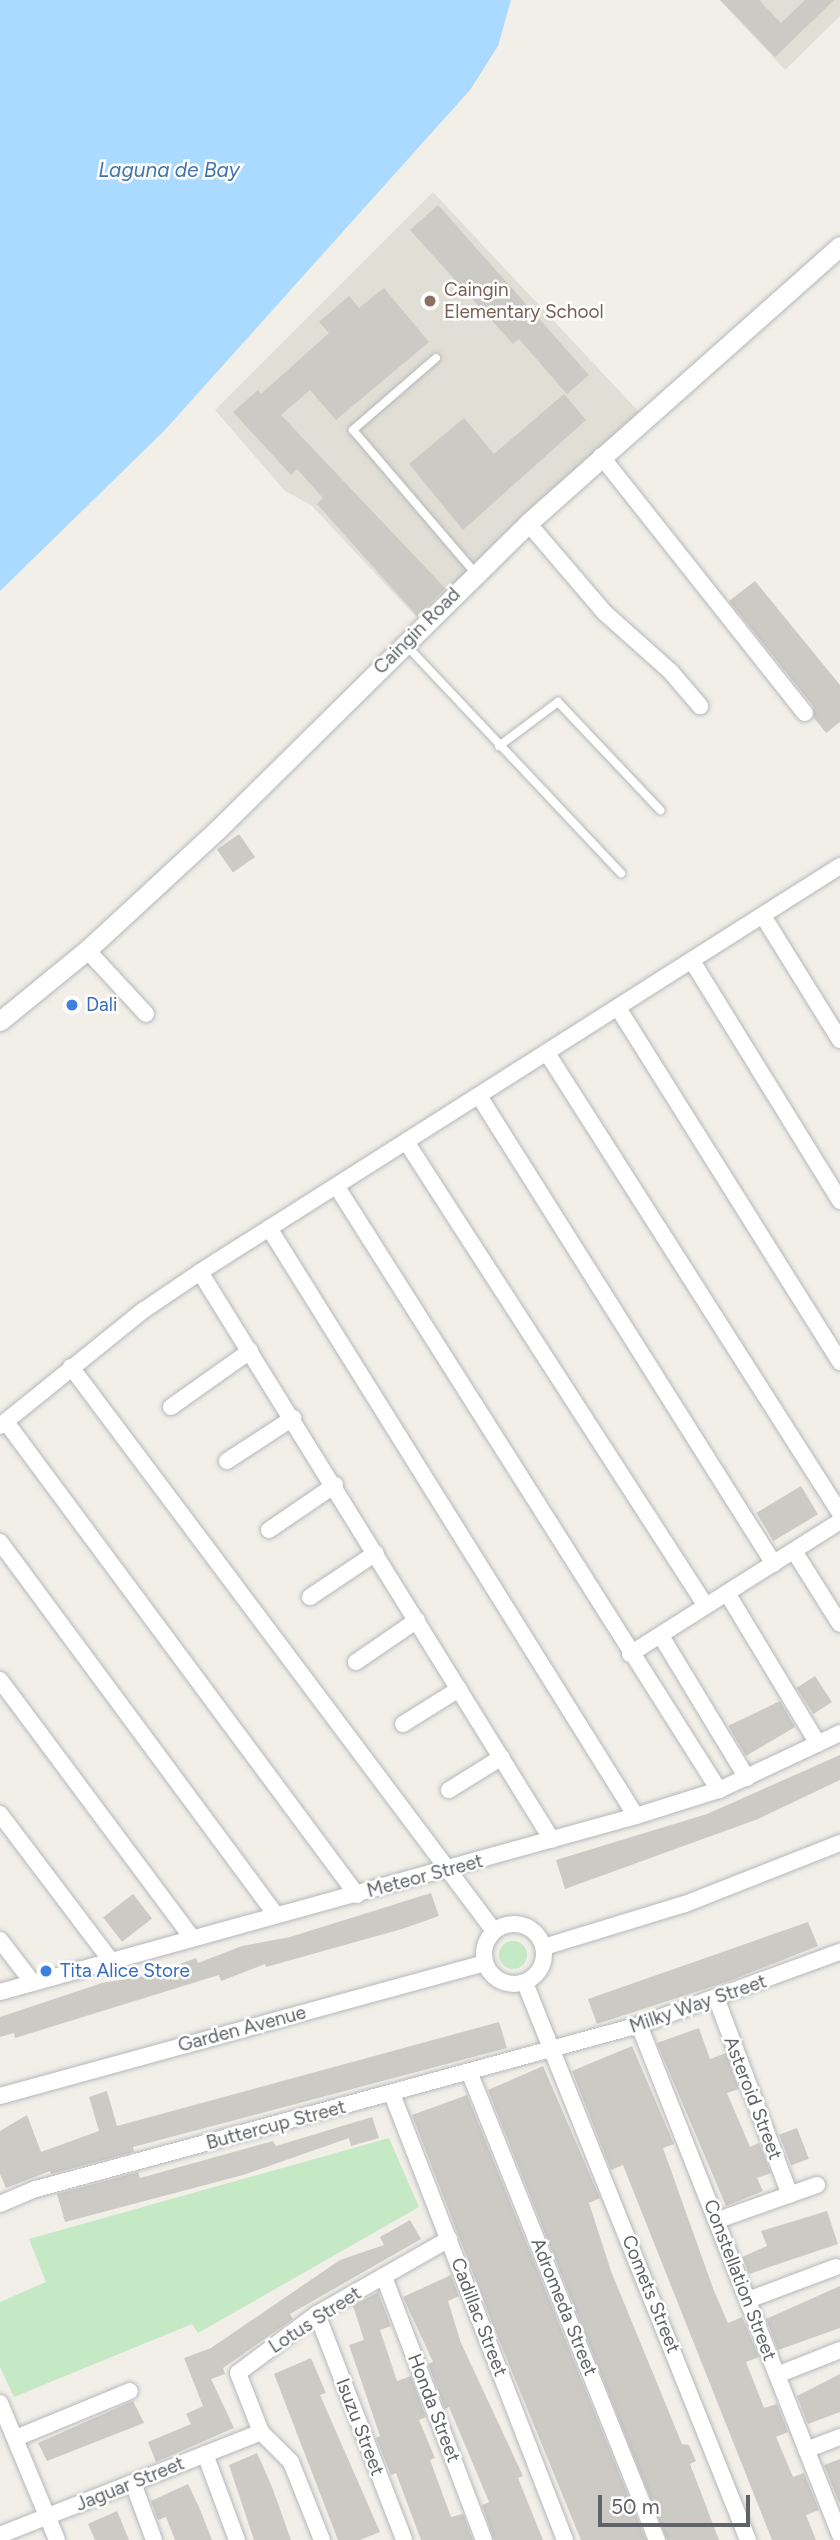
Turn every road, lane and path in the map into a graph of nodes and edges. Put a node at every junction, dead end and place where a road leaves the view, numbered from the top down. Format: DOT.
graph roads {
  1 [pos="840,246"];
  2 [pos="436,358"];
  3 [pos="601,456"];
  4 [pos="528,523"];
  5 [pos="475,573"];
  6 [pos="405,644"];
  7 [pos="700,706"];
  8 [pos="805,713"];
  9 [pos="499,746"];
  10 [pos="660,810"];
  11 [pos="838,872"];
  12 [pos="621,873"];
  13 [pos="763,916"];
  14 [pos="87,950"];
  15 [pos="692,961"];
  16 [pos="618,1008"];
  17 [pos="146,1014"];
  18 [pos="0,1021"];
  19 [pos="840,1040"];
  20 [pos="547,1053"];
  21 [pos="479,1097"];
  22 [pos="407,1143"];
  23 [pos="337,1187"];
  24 [pos="840,1201"];
  25 [pos="270,1228"];
  26 [pos="200,1272"];
  27 [pos="250,1351"];
  28 [pos="840,1362"];
  29 [pos="71,1367"];
  30 [pos="171,1407"];
  31 [pos="293,1418"];
  32 [pos="3,1424"];
  33 [pos="227,1461"];
  34 [pos="335,1485"];
  35 [pos="840,1513"];
  36 [pos="840,1521"];
  37 [pos="269,1531"];
  38 [pos="0,1542"];
  39 [pos="794,1551"];
  40 [pos="376,1553"];
  41 [pos="774,1564"];
  42 [pos="727,1593"];
  43 [pos="310,1597"];
  44 [pos="706,1606"];
  45 [pos="417,1620"];
  46 [pos="840,1624"];
  47 [pos="661,1636"];
  48 [pos="630,1654"];
  49 [pos="356,1662"];
  50 [pos="0,1680"];
  51 [pos="459,1689"];
  52 [pos="403,1724"];
  53 [pos="840,1733"];
  54 [pos="818,1744"];
  55 [pos="502,1757"];
  56 [pos="747,1778"];
  57 [pos="449,1790"];
  58 [pos="719,1790"];
  59 [pos="0,1814"];
  60 [pos="636,1816"];
  61 [pos="552,1840"];
  62 [pos="840,1843"];
  63 [pos="451,1871"];
  64 [pos="357,1895"];
  65 [pos="276,1915"];
  66 [pos="494,1931"];
  67 [pos="192,1938"];
  68 [pos="0,1940"];
  69 [pos="544,1947"];
  70 [pos="840,1952"];
  71 [pos="111,1961"];
  72 [pos="485,1964"];
  73 [pos="33,1983"];
  74 [pos="525,1983"];
  75 [pos="0,1992"];
  76 [pos="717,2000"];
  77 [pos="639,2025"];
  78 [pos="554,2049"];
  79 [pos="470,2074"];
  80 [pos="392,2094"];
  81 [pos="0,2096"];
  82 [pos="817,2185"];
  83 [pos="790,2195"];
  84 [pos="0,2204"];
  85 [pos="718,2220"];
  86 [pos="449,2239"];
  87 [pos="836,2267"];
  88 [pos="384,2277"];
  89 [pos="748,2300"];
  90 [pos="317,2314"];
  91 [pos="840,2350"];
  92 [pos="777,2375"];
  93 [pos="130,2391"];
  94 [pos="0,2403"];
  95 [pos="261,2432"];
  96 [pos="840,2437"];
  97 [pos="16,2438"];
  98 [pos="806,2450"];
  99 [pos="205,2454"];
  100 [pos="133,2483"];
  101 [pos="837,2516"];
  102 [pos="48,2517"];
  103 [pos="0,2535"];
  104 [pos="840,2535"];
  105 [pos="57,2540"];
  106 [pos="154,2540"];
  107 [pos="237,2540"];
  108 [pos="322,2540"];
  109 [pos="404,2540"];
  110 [pos="484,2540"];
  111 [pos="565,2540"];
  112 [pos="657,2540"];
  113 [pos="748,2540"];
  1 -- 3 [label="street, Caingin Road"];
  2 -- 5 [label="lane"];
  3 -- 4 [label="street, Caingin Road"];
  3 -- 8 [label="street"];
  4 -- 5 [label="street, Caingin Road"];
  4 -- 7 [label="street"];
  5 -- 6 [label="street, Caingin Road"];
  6 -- 9 [label="lane"];
  6 -- 14 [label="street, Caingin Road"];
  9 -- 10 [label="lane"];
  9 -- 12 [label="lane"];
  11 -- 13 [label="street"];
  13 -- 15 [label="street"];
  13 -- 19 [label="street"];
  14 -- 17 [label="street"];
  14 -- 18 [label="street, Caingin Road"];
  15 -- 16 [label="street"];
  15 -- 24 [label="street"];
  16 -- 20 [label="street"];
  16 -- 28 [label="street"];
  20 -- 21 [label="street"];
  20 -- 35 [label="street"];
  21 -- 22 [label="street"];
  21 -- 41 [label="street"];
  22 -- 23 [label="street"];
  22 -- 44 [label="street"];
  23 -- 25 [label="street"];
  23 -- 48 [label="street"];
  25 -- 26 [label="street"];
  25 -- 60 [label="street"];
  26 -- 27 [label="street"];
  26 -- 29 [label="street"];
  27 -- 30 [label="street"];
  27 -- 31 [label="street"];
  29 -- 32 [label="street"];
  29 -- 63 [label="street"];
  31 -- 33 [label="street"];
  31 -- 34 [label="street"];
  32 -- 64 [label="street"];
  34 -- 37 [label="street"];
  34 -- 40 [label="street"];
  36 -- 39 [label="street"];
  38 -- 65 [label="street"];
  39 -- 41 [label="street"];
  39 -- 46 [label="street"];
  40 -- 43 [label="street"];
  40 -- 45 [label="street"];
  41 -- 42 [label="street"];
  42 -- 44 [label="street"];
  42 -- 54 [label="street"];
  44 -- 47 [label="street"];
  45 -- 49 [label="street"];
  45 -- 51 [label="street"];
  47 -- 48 [label="street"];
  47 -- 56 [label="street"];
  48 -- 58 [label="street"];
  50 -- 67 [label="street"];
  51 -- 52 [label="street"];
  51 -- 55 [label="street"];
  53 -- 54 [label="street, Meteor Street"];
  54 -- 56 [label="street, Meteor Street"];
  55 -- 57 [label="street"];
  55 -- 61 [label="street"];
  56 -- 58 [label="street, Meteor Street"];
  58 -- 60 [label="street, Meteor Street"];
  59 -- 71 [label="street"];
  60 -- 61 [label="street, Meteor Street"];
  61 -- 63 [label="street, Meteor Street"];
  62 -- 69 [label="street"];
  63 -- 64 [label="street, Meteor Street"];
  63 -- 66 [label="street"];
  64 -- 65 [label="street, Meteor Street"];
  65 -- 67 [label="street, Meteor Street"];
  66 -- 69 [label="street"];
  66 -- 72 [label="street"];
  67 -- 71 [label="street, Meteor Street"];
  68 -- 73 [label="street"];
  69 -- 74 [label="street"];
  70 -- 76 [label="street, Milky Way Street"];
  71 -- 73 [label="street, Meteor Street"];
  72 -- 74 [label="street"];
  72 -- 81 [label="street, Garden Avenue"];
  73 -- 75 [label="street, Meteor Street"];
  74 -- 78 [label="street, Comets Street"];
  76 -- 77 [label="street, Milky Way Street"];
  76 -- 83 [label="street, Asteroid Street"];
  77 -- 78 [label="street, Milky Way Street"];
  77 -- 85 [label="street, Constellation Street"];
  78 -- 79 [label="street, Buttercup Street"];
  78 -- 113 [label="street, Comets Street"];
  79 -- 80 [label="street, Buttercup Street"];
  79 -- 112 [label="street, Adromeda Street"];
  80 -- 84 [label="street, Buttercup Street"];
  80 -- 86 [label="street, Cadillac Street"];
  82 -- 83 [label="street"];
  83 -- 85 [label="street"];
  85 -- 89 [label="street, Constellation Street"];
  86 -- 88 [label="street, Lotus Street"];
  86 -- 111 [label="street, Cadillac Street"];
  87 -- 89 [label="street"];
  88 -- 90 [label="street, Lotus Street"];
  88 -- 110 [label="street, Honda Street"];
  89 -- 92 [label="street, Constellation Street"];
  90 -- 95 [label="street, Lotus Street"];
  90 -- 109 [label="street, Isuzu Street"];
  91 -- 92 [label="street"];
  92 -- 98 [label="street, Constellation Street"];
  93 -- 97 [label="street"];
  94 -- 97 [label="street"];
  95 -- 99 [label="street, Jaguar Street"];
  95 -- 108 [label="street"];
  96 -- 98 [label="street"];
  97 -- 102 [label="street"];
  98 -- 101 [label="street, Constellation Street"];
  99 -- 100 [label="street, Jaguar Street"];
  99 -- 107 [label="street"];
  100 -- 102 [label="street, Jaguar Street"];
  100 -- 106 [label="street"];
  101 -- 104 [label="street, Constellation Street"];
  102 -- 103 [label="street, Jaguar Street"];
  102 -- 105 [label="street"];
}
